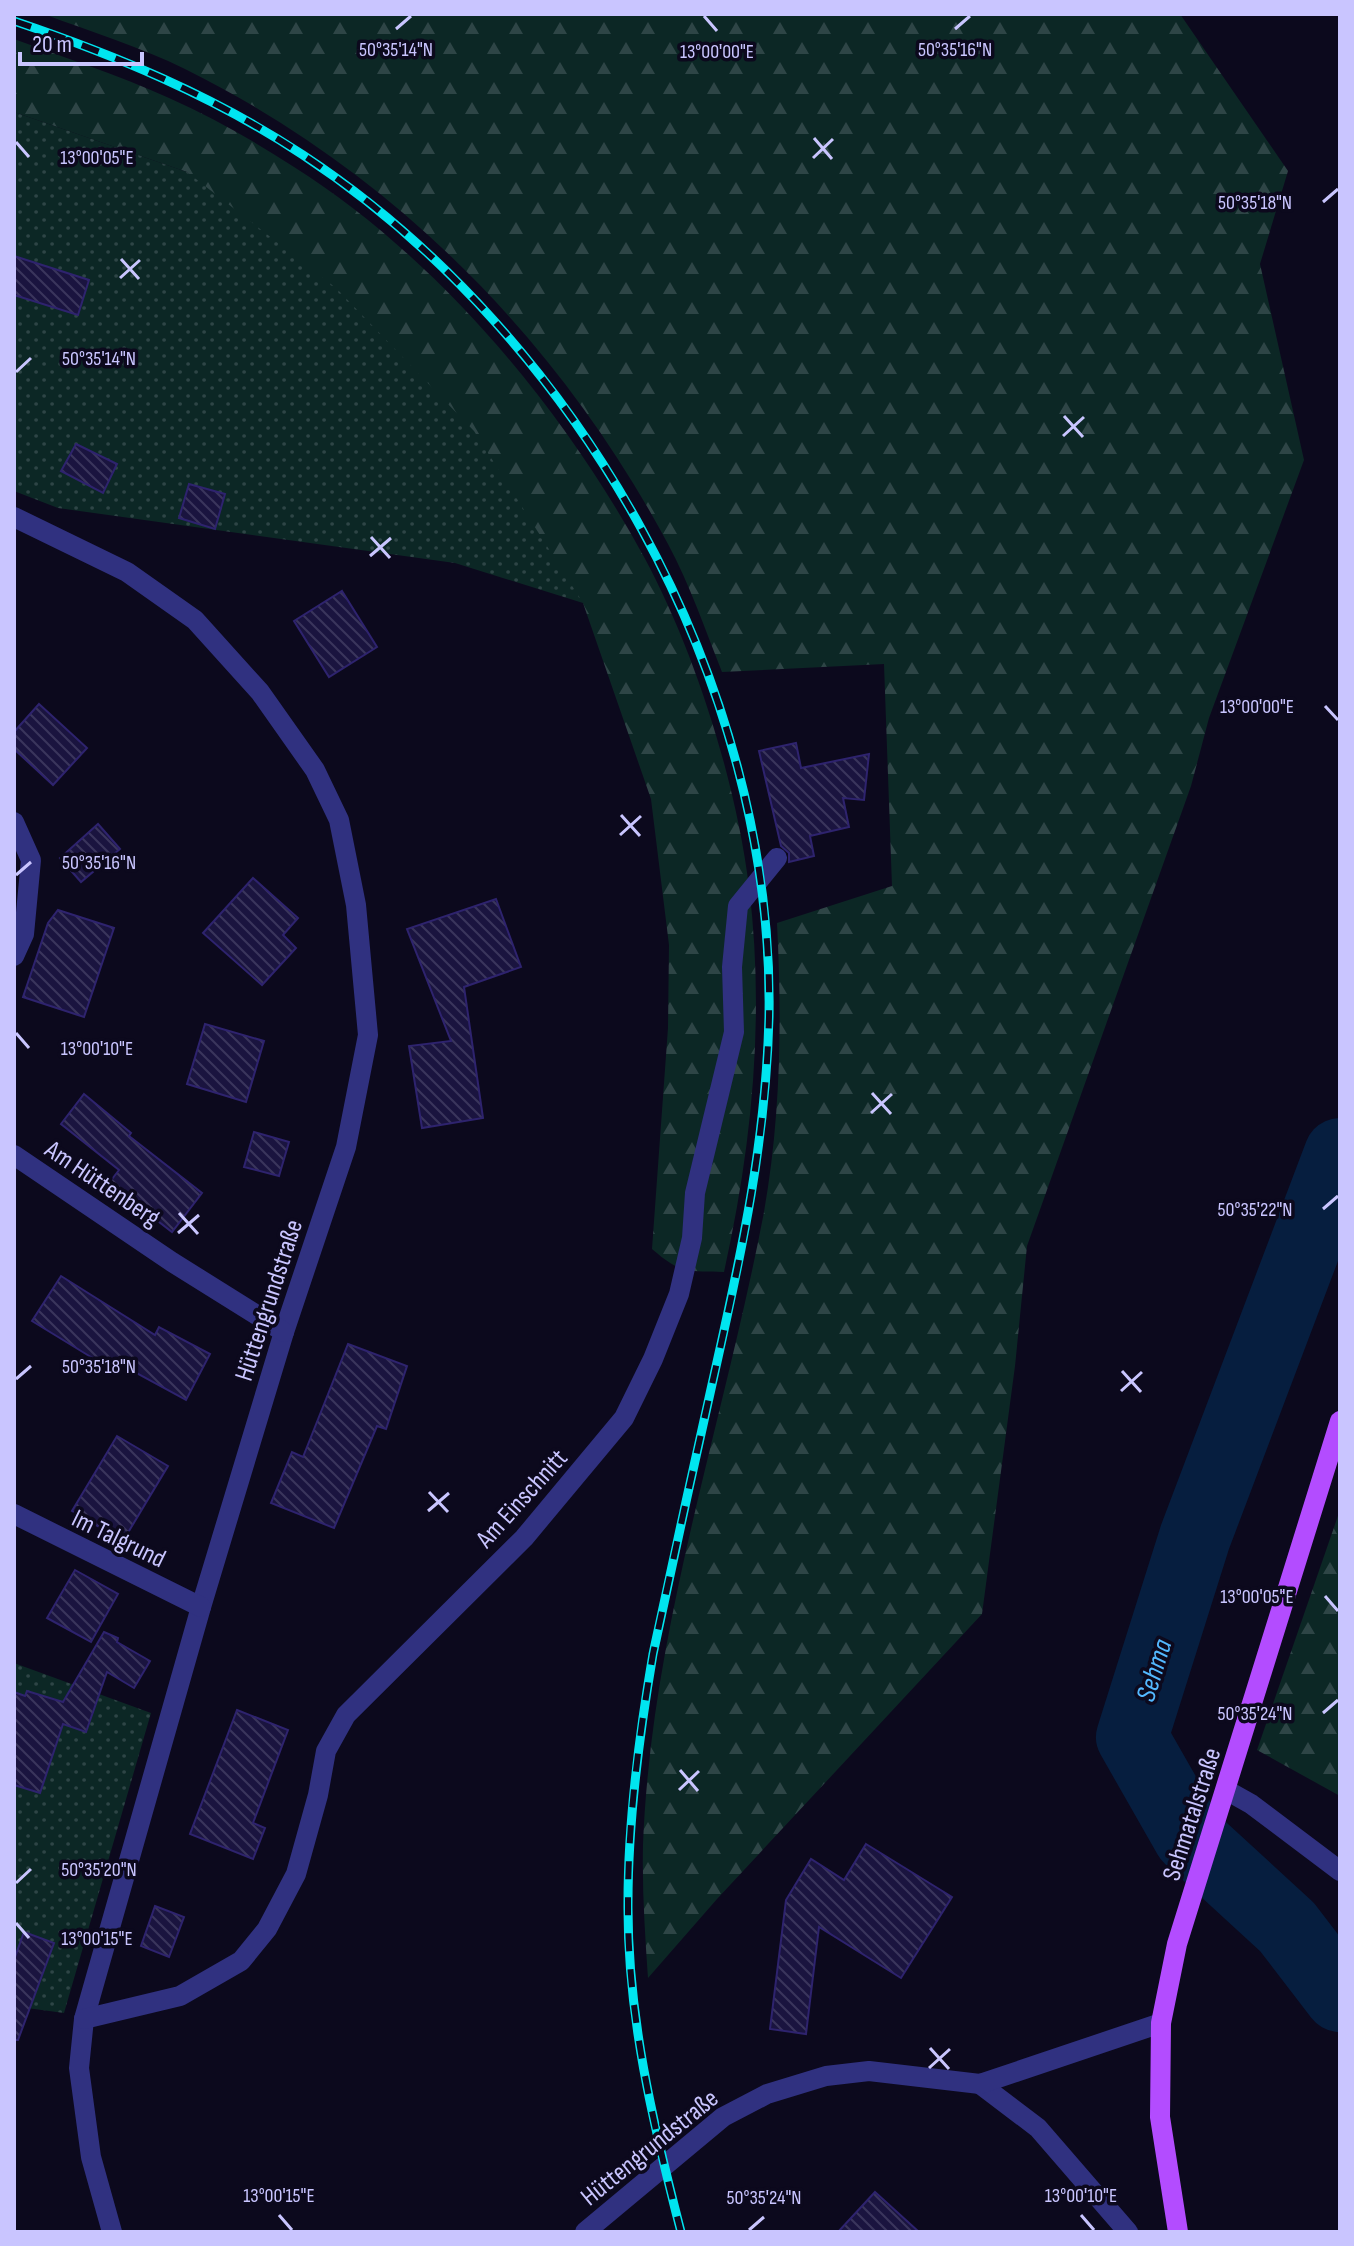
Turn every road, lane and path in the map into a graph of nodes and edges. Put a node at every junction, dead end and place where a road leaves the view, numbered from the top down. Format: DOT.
graph roads {
  1 [pos="14,517"];
  2 [pos="14,822"];
  3 [pos="777,858"];
  4 [pos="14,956"];
  5 [pos="14,1155"];
  6 [pos="284,1332"];
  7 [pos="1340,1421"];
  8 [pos="14,1514"];
  9 [pos="201,1607"];
  10 [pos="1223,1800"];
  11 [pos="1340,1871"];
  12 [pos="84,2019"];
  13 [pos="1161,2023"];
  14 [pos="980,2084"];
  15 [pos="112,2232"];
  16 [pos="585,2232"];
  17 [pos="1128,2232"];
  18 [pos="1178,2232"];
  1 -- 6 [label="street, Hüttengrundstraße"];
  2 -- 4 [label="street"];
  3 -- 12 [label="street, Am Einschnitt"];
  5 -- 6 [label="street, Am Hüttenberg"];
  6 -- 9 [label="street, Hüttengrundstraße"];
  7 -- 10 [label="main road, Sehmatalstraße"];
  8 -- 9 [label="street, Im Talgrund"];
  9 -- 12 [label="street, Hüttengrundstraße"];
  10 -- 11 [label="street"];
  10 -- 13 [label="main road, Sehmatalstraße"];
  12 -- 15 [label="street, Hüttengrundstraße"];
  13 -- 14 [label="street, Hüttengrundstraße"];
  13 -- 18 [label="main road, Sehmatalstraße"];
  14 -- 16 [label="street, Hüttengrundstraße"];
  14 -- 17 [label="street"];
}
